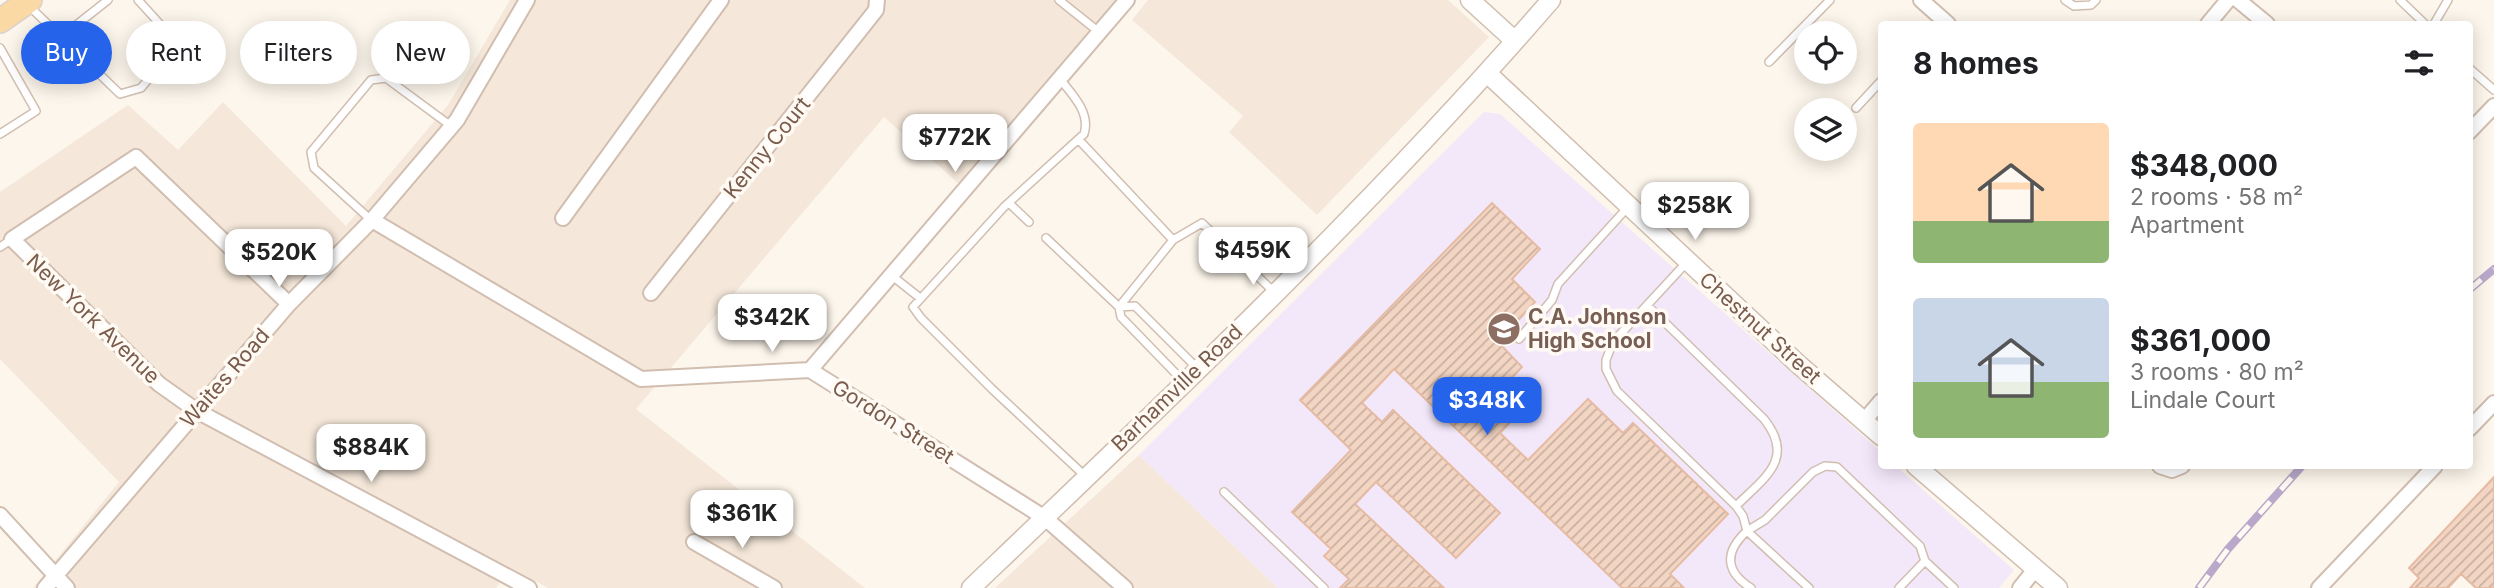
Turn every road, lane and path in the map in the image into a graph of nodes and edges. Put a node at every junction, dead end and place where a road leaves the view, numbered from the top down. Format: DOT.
graph roads {
  1 [pos="108,0"];
  2 [pos="138,0"];
  3 [pos="527,0"];
  4 [pos="721,0"];
  5 [pos="877,0"];
  6 [pos="1059,0"];
  7 [pos="1127,0"];
  8 [pos="1470,0"];
  9 [pos="1551,0"];
  10 [pos="1830,0"];
  11 [pos="1921,0"];
  12 [pos="2065,0"];
  13 [pos="2096,0"];
  14 [pos="2228,0"];
  15 [pos="2238,0"];
  16 [pos="2400,0"];
  17 [pos="2448,0"];
  18 [pos="28,2"];
  19 [pos="0,21"];
  20 [pos="46,21"];
  21 [pos="81,21"];
  22 [pos="1940,21"];
  23 [pos="2210,21"];
  24 [pos="2263,21"];
  25 [pos="2422,21"];
  26 [pos="2436,21"];
  27 [pos="1099,32"];
  28 [pos="1515,41"];
  29 [pos="0,48"];
  30 [pos="1769,62"];
  31 [pos="2473,72"];
  32 [pos="1486,73"];
  33 [pos="1060,79"];
  34 [pos="110,84"];
  35 [pos="1878,84"];
  36 [pos="2494,90"];
  37 [pos="1857,106"];
  38 [pos="2494,106"];
  39 [pos="451,126"];
  40 [pos="2473,128"];
  41 [pos="0,134"];
  42 [pos="1079,140"];
  43 [pos="1009,203"];
  44 [pos="1628,207"];
  45 [pos="563,218"];
  46 [pos="372,220"];
  47 [pos="1029,222"];
  48 [pos="1046,238"];
  49 [pos="1173,240"];
  50 [pos="6,243"];
  51 [pos="1688,262"];
  52 [pos="891,275"];
  53 [pos="651,293"];
  54 [pos="1275,293"];
  55 [pos="920,298"];
  56 [pos="289,303"];
  57 [pos="1647,305"];
  58 [pos="1119,307"];
  59 [pos="1519,340"];
  60 [pos="1198,369"];
  61 [pos="810,370"];
  62 [pos="1184,382"];
  63 [pos="2494,403"];
  64 [pos="1878,405"];
  65 [pos="197,411"];
  66 [pos="1864,421"];
  67 [pos="2473,425"];
  68 [pos="1878,433"];
  69 [pos="1920,469"];
  70 [pos="2432,469"];
  71 [pos="1085,477"];
  72 [pos="1224,492"];
  73 [pos="1736,506"];
  74 [pos="0,515"];
  75 [pos="1045,518"];
  76 [pos="1747,531"];
  77 [pos="694,542"];
  78 [pos="1925,561"];
  79 [pos="2036,568"];
  80 [pos="55,576"];
  81 [pos="45,588"];
  82 [pos="67,588"];
  83 [pos="529,588"];
  84 [pos="774,588"];
  85 [pos="971,588"];
  86 [pos="1125,588"];
  87 [pos="1324,588"];
  88 [pos="1751,588"];
  89 [pos="1809,588"];
  90 [pos="1899,588"];
  91 [pos="1954,588"];
  92 [pos="2020,588"];
  93 [pos="2058,588"];
  94 [pos="2319,588"];
  1 -- 21 [label="lane"];
  2 -- 34 [label="lane"];
  3 -- 39 [label="street, Waites Road"];
  4 -- 45 [label="street"];
  5 -- 53 [label="street, Kenny Court"];
  6 -- 27 [label="lane"];
  7 -- 27 [label="street"];
  8 -- 28 [label="street"];
  9 -- 28 [label="street, Barhamville Road"];
  10 -- 30 [label="lane"];
  11 -- 22 [label="street"];
  12 -- 13 [label="lane"];
  14 -- 23 [label="street"];
  15 -- 24 [label="street"];
  16 -- 25 [label="lane"];
  17 -- 26 [label="lane"];
  18 -- 19 [label="main road"];
  18 -- 20 [label="lane"];
  27 -- 33 [label="street"];
  28 -- 32 [label="street, Barhamville Road"];
  29 -- 41 [label="lane"];
  31 -- 36 [label="lane"];
  32 -- 44 [label="street, Chestnut Street"];
  32 -- 54 [label="street, Barhamville Road"];
  33 -- 42 [label="lane"];
  33 -- 52 [label="street"];
  35 -- 37 [label="lane"];
  38 -- 40 [label="street"];
  39 -- 46 [label="street, Waites Road"];
  39 -- 46 [label="lane"];
  42 -- 43 [label="lane"];
  42 -- 49 [label="lane"];
  43 -- 47 [label="lane"];
  43 -- 55 [label="lane"];
  44 -- 51 [label="street, Chestnut Street"];
  44 -- 59 [label="lane"];
  46 -- 56 [label="street, Waites Road"];
  46 -- 61 [label="street, Gordon Street"];
  48 -- 58 [label="lane"];
  49 -- 54 [label="lane"];
  49 -- 58 [label="lane"];
  50 -- 56 [label="street, New York Avenue"];
  50 -- 65 [label="street, New York Avenue"];
  51 -- 57 [label="lane"];
  51 -- 66 [label="street, Chestnut Street"];
  52 -- 55 [label="lane"];
  52 -- 61 [label="street"];
  54 -- 60 [label="street, Barhamville Road"];
  55 -- 71 [label="lane"];
  56 -- 65 [label="street, Waites Road"];
  57 -- 73 [label="lane"];
  57 -- 73 [label="lane"];
  58 -- 60 [label="lane"];
  58 -- 62 [label="lane"];
  60 -- 62 [label="street, Barhamville Road"];
  61 -- 75 [label="street, Gordon Street"];
  62 -- 71 [label="street, Barhamville Road"];
  63 -- 67 [label="street"];
  64 -- 66 [label="street"];
  65 -- 80 [label="street, Waites Road"];
  65 -- 83 [label="street, New York Avenue"];
  66 -- 68 [label="street, Chestnut Street"];
  69 -- 79 [label="street"];
  70 -- 94 [label="street"];
  71 -- 75 [label="street, Barhamville Road"];
  72 -- 87 [label="lane"];
  73 -- 76 [label="lane"];
  74 -- 80 [label="street"];
  75 -- 85 [label="street, Barhamville Road"];
  75 -- 86 [label="street, Gordon Street"];
  76 -- 78 [label="lane"];
  76 -- 88 [label="lane"];
  76 -- 89 [label="lane"];
  77 -- 84 [label="street"];
  78 -- 90 [label="lane"];
  78 -- 91 [label="lane"];
  79 -- 92 [label="street"];
  79 -- 93 [label="street"];
  80 -- 81 [label="street, Waites Road"];
  80 -- 82 [label="street"];
}
